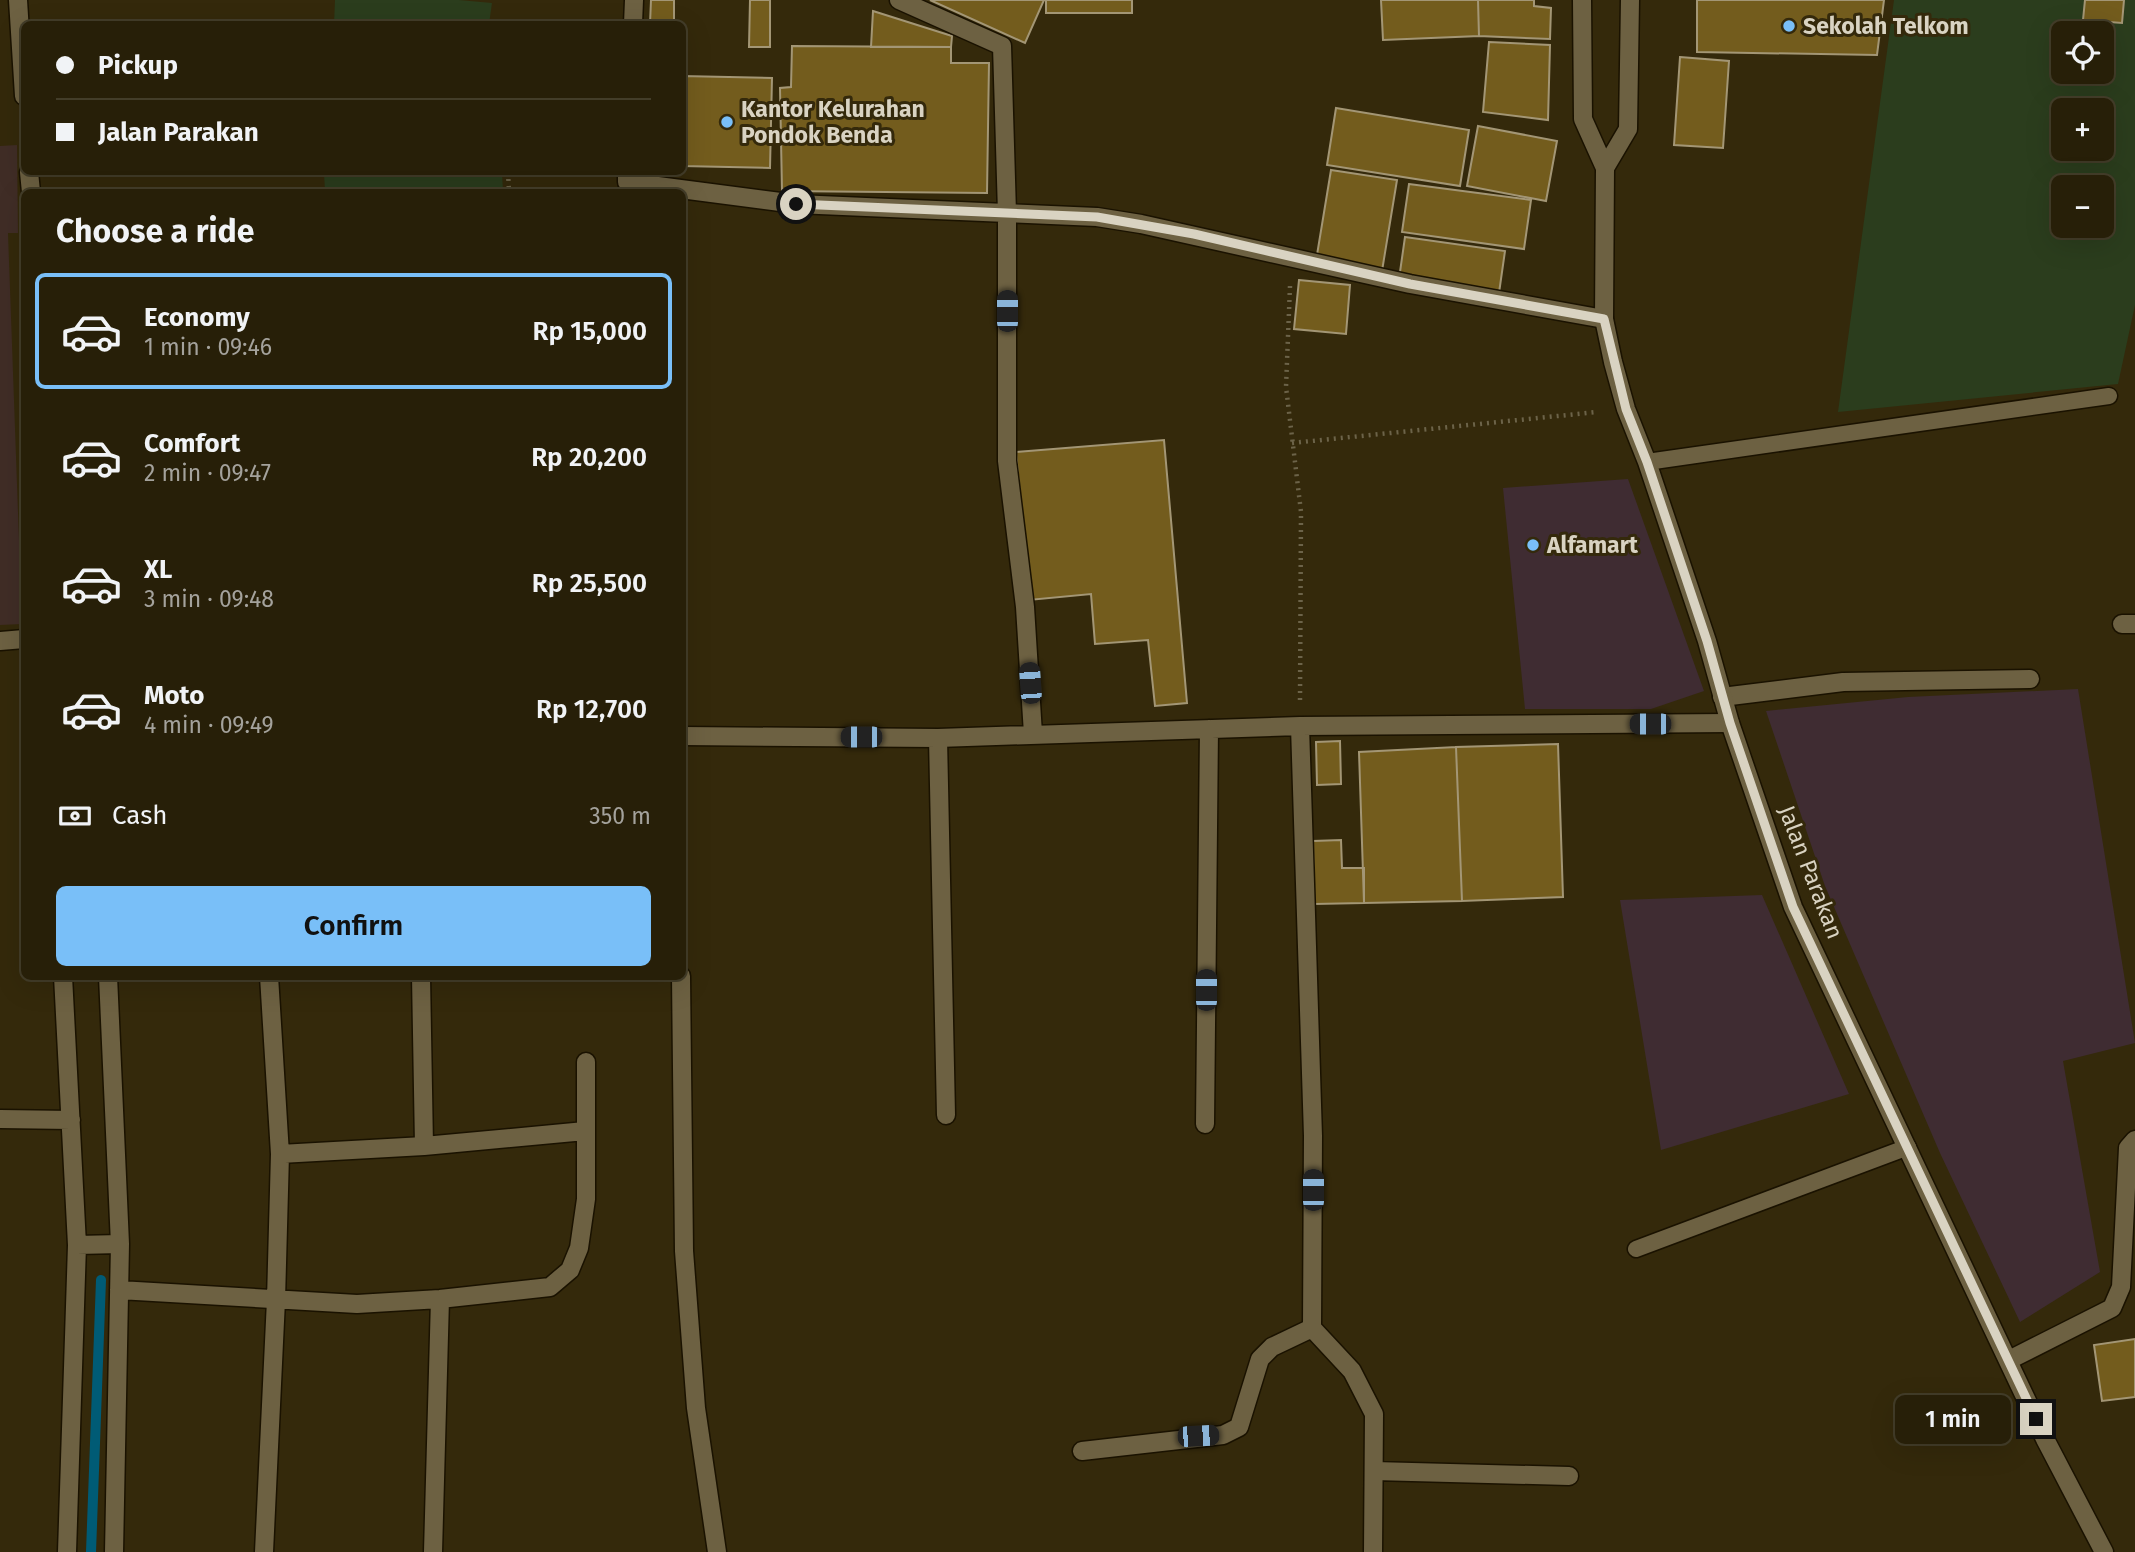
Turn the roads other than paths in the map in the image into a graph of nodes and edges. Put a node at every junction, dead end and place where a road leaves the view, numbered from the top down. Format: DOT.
graph roads {
  1 [pos="18,0"];
  2 [pos="635,0"];
  3 [pos="899,0"];
  4 [pos="1582,0"];
  5 [pos="1630,0"];
  6 [pos="633,21"];
  7 [pos="21,48"];
  8 [pos="1605,168"];
  9 [pos="626,182"];
  10 [pos="680,189"];
  11 [pos="686,190"];
  12 [pos="1007,212"];
  13 [pos="1604,319"];
  14 [pos="2109,396"];
  15 [pos="1647,462"];
  16 [pos="21,639"];
  17 [pos="0,641"];
  18 [pos="2030,679"];
  19 [pos="1722,697"];
  20 [pos="1730,723"];
  21 [pos="1300,726"];
  22 [pos="1209,729"];
  23 [pos="1033,734"];
  24 [pos="686,736"];
  25 [pos="938,738"];
  26 [pos="63,980"];
  27 [pos="108,980"];
  28 [pos="269,980"];
  29 [pos="421,980"];
  30 [pos="681,980"];
  31 [pos="586,1062"];
  32 [pos="946,1115"];
  33 [pos="0,1119"];
  34 [pos="71,1121"];
  35 [pos="1205,1124"];
  36 [pos="585,1131"];
  37 [pos="2135,1140"];
  38 [pos="424,1146"];
  39 [pos="1908,1147"];
  40 [pos="280,1154"];
  41 [pos="120,1244"];
  42 [pos="78,1245"];
  43 [pos="1636,1249"];
  44 [pos="119,1290"];
  45 [pos="440,1299"];
  46 [pos="276,1300"];
  47 [pos="1312,1328"];
  48 [pos="2009,1360"];
  49 [pos="1082,1451"];
  50 [pos="1374,1471"];
  51 [pos="1569,1476"];
  52 [pos="67,1552"];
  53 [pos="114,1552"];
  54 [pos="264,1552"];
  55 [pos="433,1552"];
  56 [pos="717,1552"];
  57 [pos="1373,1552"];
  58 [pos="2104,1552"];
  1 -- 7 [label="street"];
  2 -- 6 [label="street"];
  3 -- 12 [label="street"];
  4 -- 8 [label="street, Jalan Parakan"];
  5 -- 8 [label="street"];
  8 -- 13 [label="street, Jalan Parakan"];
  9 -- 10 [label="street"];
  11 -- 12 [label="street"];
  12 -- 13 [label="street"];
  12 -- 23 [label="street"];
  13 -- 15 [label="street, Jalan Parakan"];
  14 -- 15 [label="lane"];
  15 -- 19 [label="street, Jalan Parakan"];
  16 -- 17 [label="street"];
  18 -- 19 [label="street"];
  19 -- 20 [label="street, Jalan Parakan"];
  20 -- 21 [label="street"];
  20 -- 39 [label="street, Jalan Parakan"];
  21 -- 22 [label="street"];
  21 -- 47 [label="street"];
  22 -- 23 [label="street"];
  22 -- 35 [label="street"];
  23 -- 25 [label="street"];
  24 -- 25 [label="street"];
  25 -- 32 [label="street"];
  26 -- 34 [label="street"];
  27 -- 41 [label="street"];
  28 -- 40 [label="street"];
  29 -- 38 [label="street"];
  30 -- 56 [label="street"];
  31 -- 36 [label="street"];
  33 -- 34 [label="street"];
  34 -- 42 [label="street"];
  36 -- 38 [label="street"];
  36 -- 45 [label="street"];
  37 -- 48 [label="street"];
  38 -- 40 [label="street"];
  39 -- 43 [label="lane"];
  39 -- 48 [label="street, Jalan Parakan"];
  40 -- 46 [label="street"];
  41 -- 42 [label="street"];
  41 -- 44 [label="street"];
  42 -- 52 [label="street"];
  44 -- 46 [label="street"];
  44 -- 53 [label="street"];
  45 -- 46 [label="street"];
  45 -- 55 [label="street"];
  46 -- 54 [label="street"];
  47 -- 49 [label="street"];
  47 -- 50 [label="street"];
  48 -- 58 [label="street, Jalan Parakan"];
  50 -- 51 [label="street"];
  50 -- 57 [label="street"];
}
